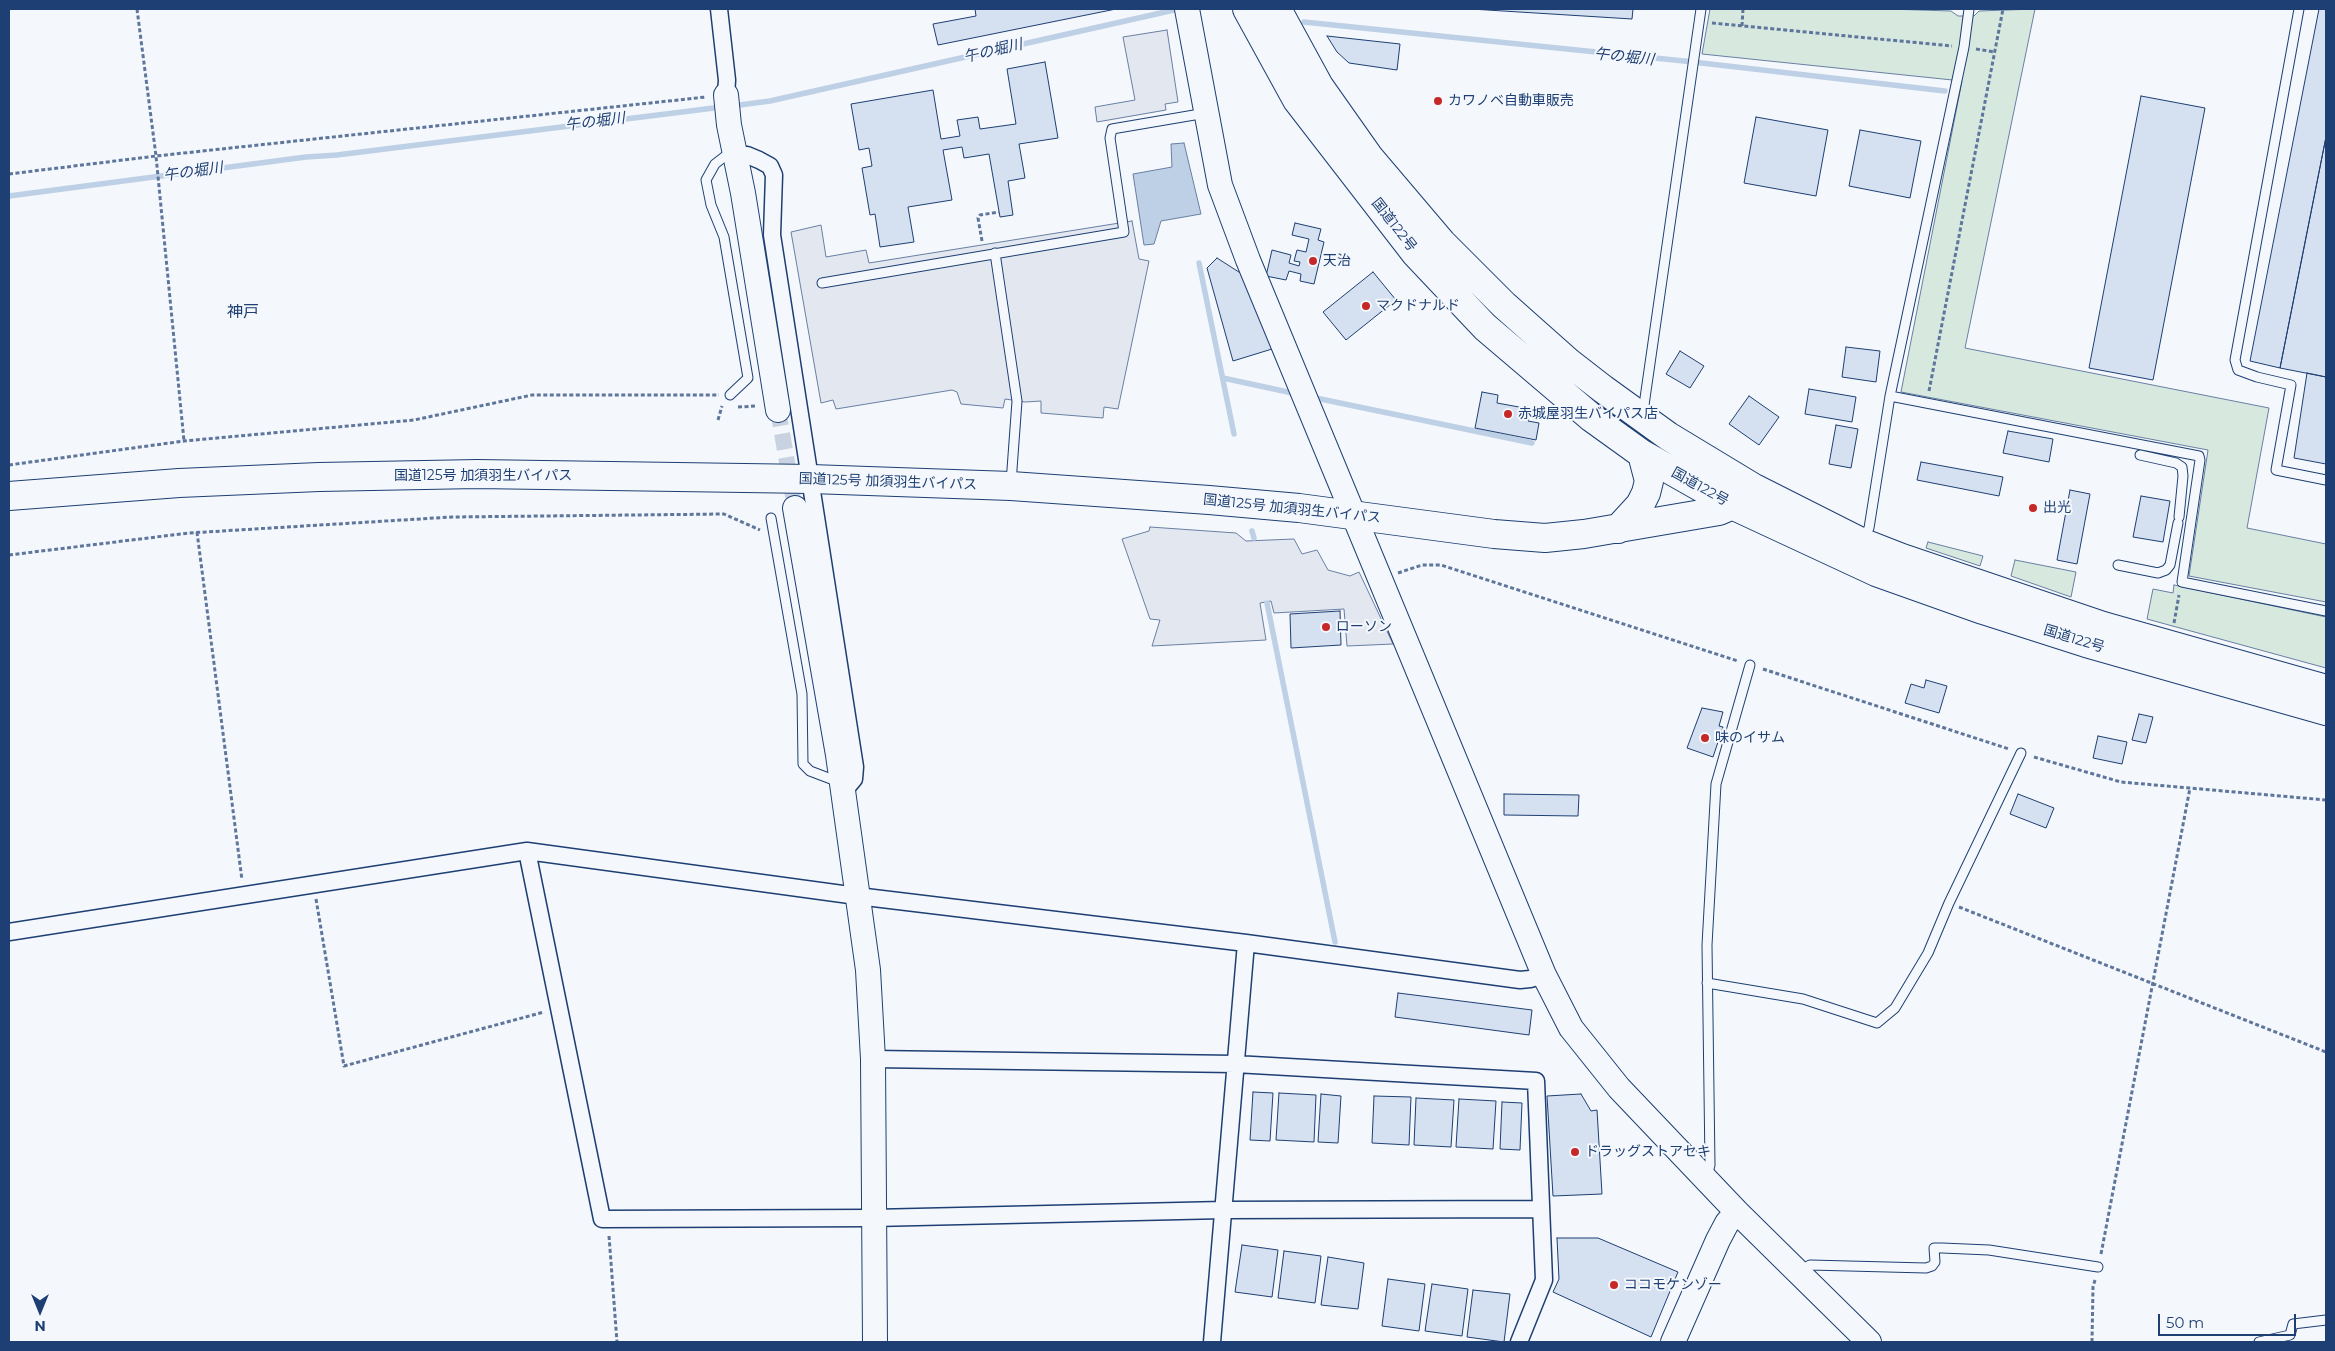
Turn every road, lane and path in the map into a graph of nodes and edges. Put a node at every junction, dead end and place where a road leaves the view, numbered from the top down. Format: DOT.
graph roads {
  1 [pos="137,9"];
  2 [pos="719,9"];
  3 [pos="1187,9"];
  4 [pos="1247,9"];
  5 [pos="1277,9"];
  6 [pos="1701,9"];
  7 [pos="1743,9"];
  8 [pos="1969,9"];
  9 [pos="2003,9"];
  10 [pos="2298,9"];
  11 [pos="1699,21"];
  12 [pos="1742,26"];
  13 [pos="1964,47"];
  14 [pos="1995,52"];
  15 [pos="726,95"];
  16 [pos="1206,113"];
  17 [pos="735,154"];
  18 [pos="156,156"];
  19 [pos="9,174"];
  20 [pos="999,212"];
  21 [pos="982,241"];
  22 [pos="995,253"];
  23 [pos="822,283"];
  24 [pos="730,395"];
  25 [pos="1890,396"];
  26 [pos="1927,404"];
  27 [pos="734,407"];
  28 [pos="770,408"];
  29 [pos="1642,417"];
  30 [pos="184,441"];
  31 [pos="1642,454"];
  32 [pos="2140,455"];
  33 [pos="9,465"];
  34 [pos="811,479"];
  35 [pos="2326,480"];
  36 [pos="1011,486"];
  37 [pos="1754,488"];
  38 [pos="9,496"];
  39 [pos="1734,506"];
  40 [pos="795,508"];
  41 [pos="1354,516"];
  42 [pos="771,518"];
  43 [pos="1618,529"];
  44 [pos="196,532"];
  45 [pos="775,537"];
  46 [pos="1861,542"];
  47 [pos="9,555"];
  48 [pos="2118,564"];
  49 [pos="1380,580"];
  50 [pos="2182,582"];
  51 [pos="2326,611"];
  52 [pos="2170,646"];
  53 [pos="1750,665"];
  54 [pos="2326,689"];
  55 [pos="2326,712"];
  56 [pos="2021,753"];
  57 [pos="843,787"];
  58 [pos="2190,788"];
  59 [pos="2326,800"];
  60 [pos="527,851"];
  61 [pos="314,884"];
  62 [pos="244,895"];
  63 [pos="857,896"];
  64 [pos="1949,903"];
  65 [pos="9,932"];
  66 [pos="1246,943"];
  67 [pos="1544,974"];
  68 [pos="2152,982"];
  69 [pos="1707,983"];
  70 [pos="559,1008"];
  71 [pos="2326,1052"];
  72 [pos="873,1059"];
  73 [pos="1236,1064"];
  74 [pos="1706,1178"];
  75 [pos="1541,1209"];
  76 [pos="1223,1210"];
  77 [pos="1737,1212"];
  78 [pos="873,1218"];
  79 [pos="608,1219"];
  80 [pos="2098,1267"];
  81 [pos="1799,1271"];
  82 [pos="2326,1320"];
  83 [pos="617,1342"];
  84 [pos="875,1342"];
  85 [pos="1212,1342"];
  86 [pos="1519,1342"];
  87 [pos="1673,1342"];
  88 [pos="1869,1342"];
  89 [pos="2092,1342"];
  90 [pos="2258,1342"];
  1 -- 18 [label="path"];
  2 -- 15 [label="street"];
  3 -- 16 [label="street"];
  4 -- 31 [label="highway, 国道122号"];
  5 -- 29 [label="highway, 国道122号"];
  6 -- 11 [label="lane"];
  7 -- 12 [label="path"];
  8 -- 13 [label="lane"];
  9 -- 14 [label="path"];
  10 -- 35 [label="lane"];
  11 -- 12 [label="path"];
  11 -- 29 [label="lane"];
  12 -- 13 [label="path"];
  13 -- 14 [label="path"];
  13 -- 25 [label="lane"];
  14 -- 26 [label="path"];
  15 -- 17 [label="street"];
  15 -- 18 [label="path"];
  16 -- 22 [label="lane"];
  16 -- 41 [label="street"];
  17 -- 24 [label="lane"];
  17 -- 28 [label="street"];
  17 -- 34 [label="street"];
  18 -- 19 [label="path"];
  18 -- 30 [label="path"];
  20 -- 21 [label="path"];
  22 -- 23 [label="lane"];
  22 -- 36 [label="lane"];
  24 -- 30 [label="path"];
  25 -- 26 [label="lane"];
  25 -- 46 [label="lane"];
  26 -- 50 [label="lane"];
  27 -- 28 [label="path"];
  29 -- 37 [label="highway, 国道122号"];
  30 -- 33 [label="path"];
  31 -- 39 [label="highway, 国道122号"];
  31 -- 43 [label="highway"];
  32 -- 48 [label="lane"];
  34 -- 36 [label="highway, 国道125号 加須羽生バイパス"];
  34 -- 38 [label="highway, 国道125号 加須羽生バイパス"];
  34 -- 57 [label="street"];
  36 -- 41 [label="highway, 国道125号 加須羽生バイパス"];
  37 -- 39 [label="highway, 国道125号 加須羽生バイパス"];
  37 -- 46 [label="highway, 国道122号"];
  39 -- 43 [label="highway, 国道125号 加須羽生バイパス"];
  39 -- 55 [label="highway, 国道122号"];
  40 -- 57 [label="street"];
  41 -- 43 [label="highway, 国道125号 加須羽生バイパス"];
  41 -- 49 [label="street"];
  42 -- 45 [label="lane"];
  44 -- 45 [label="path"];
  44 -- 47 [label="path"];
  44 -- 62 [label="path"];
  45 -- 57 [label="lane"];
  46 -- 52 [label="highway, 国道122号"];
  49 -- 53 [label="path"];
  49 -- 67 [label="street"];
  50 -- 51 [label="lane"];
  50 -- 52 [label="path"];
  52 -- 54 [label="highway, 国道122号"];
  53 -- 56 [label="path"];
  53 -- 69 [label="lane"];
  56 -- 58 [label="path"];
  56 -- 64 [label="lane"];
  57 -- 63 [label="street"];
  58 -- 59 [label="path"];
  58 -- 68 [label="path"];
  60 -- 61 [label="street"];
  60 -- 63 [label="street"];
  60 -- 70 [label="street"];
  61 -- 62 [label="street"];
  61 -- 70 [label="path"];
  62 -- 65 [label="street"];
  63 -- 66 [label="street"];
  63 -- 72 [label="street"];
  64 -- 68 [label="path"];
  64 -- 69 [label="lane"];
  66 -- 67 [label="street"];
  66 -- 73 [label="street"];
  67 -- 74 [label="street"];
  68 -- 71 [label="path"];
  68 -- 80 [label="path"];
  69 -- 74 [label="lane"];
  70 -- 79 [label="street"];
  72 -- 73 [label="street"];
  72 -- 78 [label="street"];
  73 -- 75 [label="street"];
  73 -- 76 [label="street"];
  74 -- 77 [label="street"];
  75 -- 76 [label="street"];
  75 -- 86 [label="street"];
  76 -- 78 [label="street"];
  76 -- 85 [label="street"];
  77 -- 81 [label="street"];
  77 -- 87 [label="street"];
  78 -- 79 [label="street"];
  78 -- 84 [label="street"];
  79 -- 83 [label="path"];
  80 -- 81 [label="lane"];
  80 -- 89 [label="path"];
  81 -- 88 [label="street"];
  82 -- 90 [label="lane"];
}
